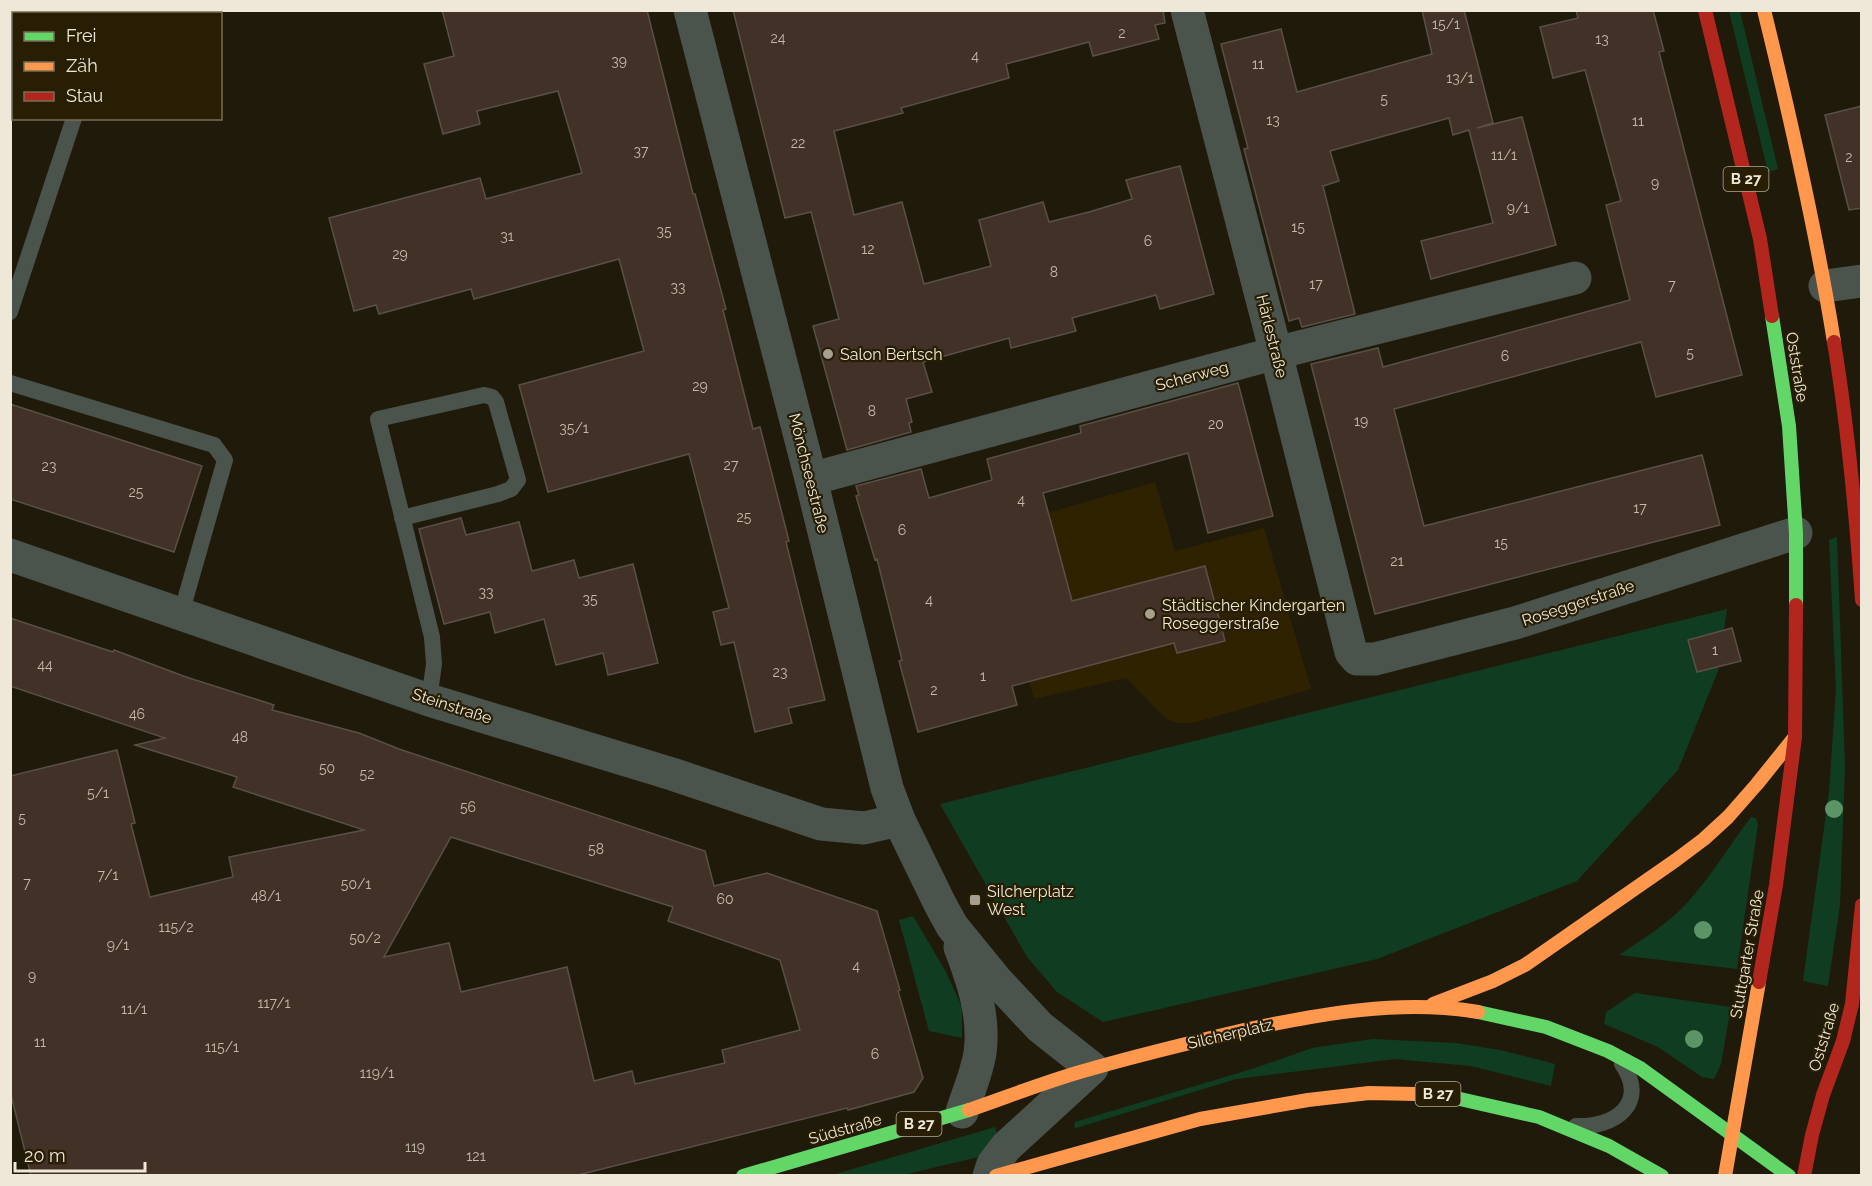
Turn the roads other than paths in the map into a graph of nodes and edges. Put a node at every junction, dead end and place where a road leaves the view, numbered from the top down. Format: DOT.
graph roads {
  1 [pos="690,10"];
  2 [pos="1187,10"];
  3 [pos="1705,10"];
  4 [pos="1764,10"];
  5 [pos="73,120"];
  6 [pos="1575,278"];
  7 [pos="1862,280"];
  8 [pos="1825,286"];
  9 [pos="10,312"];
  10 [pos="1276,353"];
  11 [pos="10,383"];
  12 [pos="811,479"];
  13 [pos="402,518"];
  14 [pos="1796,533"];
  15 [pos="10,555"];
  16 [pos="1862,600"];
  17 [pos="181,614"];
  18 [pos="1357,659"];
  19 [pos="429,700"];
  20 [pos="1795,737"];
  21 [pos="899,820"];
  22 [pos="1862,905"];
  23 [pos="952,926"];
  24 [pos="1422,1008"];
  25 [pos="1608,1051"];
  26 [pos="1092,1068"];
  27 [pos="962,1112"];
  28 [pos="1560,1125"];
  29 [pos="1732,1133"];
  30 [pos="743,1176"];
  31 [pos="989,1176"];
  32 [pos="996,1176"];
  33 [pos="1662,1176"];
  34 [pos="1725,1176"];
  35 [pos="1790,1176"];
  36 [pos="1804,1176"];
  1 -- 12 [label="street, Mönchseestraße"];
  2 -- 10 [label="street, Härlestraße"];
  3 -- 14 [label="main road, Oststraße / B 27"];
  4 -- 8 [label="main road"];
  5 -- 9 [label="lane"];
  6 -- 10 [label="street, Scherweg"];
  7 -- 8 [label="street"];
  8 -- 16 [label="main road"];
  10 -- 12 [label="street, Scherweg"];
  10 -- 18 [label="street, Härlestraße"];
  11 -- 17 [label="lane"];
  12 -- 21 [label="street, Mönchseestraße"];
  13 -- 13 [label="lane"];
  13 -- 19 [label="lane"];
  14 -- 18 [label="street, Roseggerstraße"];
  14 -- 20 [label="main road, Oststraße / B 27"];
  15 -- 17 [label="street, Steinstraße"];
  17 -- 19 [label="street, Steinstraße"];
  19 -- 21 [label="street, Steinstraße"];
  20 -- 24 [label="main road, B 27"];
  20 -- 29 [label="main road, Stuttgarter Straße"];
  21 -- 23 [label="street, Mönchseestraße"];
  22 -- 36 [label="main road, Oststraße"];
  23 -- 26 [label="street"];
  23 -- 27 [label="street"];
  24 -- 25 [label="main road, Silcherplatz"];
  24 -- 26 [label="main road, Silcherplatz / B 27"];
  25 -- 28 [label="lane"];
  25 -- 29 [label="main road, Silcherplatz"];
  26 -- 27 [label="main road, Südstraße / B 27"];
  26 -- 31 [label="street"];
  27 -- 30 [label="main road, Südstraße / B 27"];
  28 -- 32 [label="main road, B 27"];
  28 -- 33 [label="main road, B 27"];
  29 -- 34 [label="main road, Stuttgarter Straße"];
  29 -- 35 [label="main road"];
}
